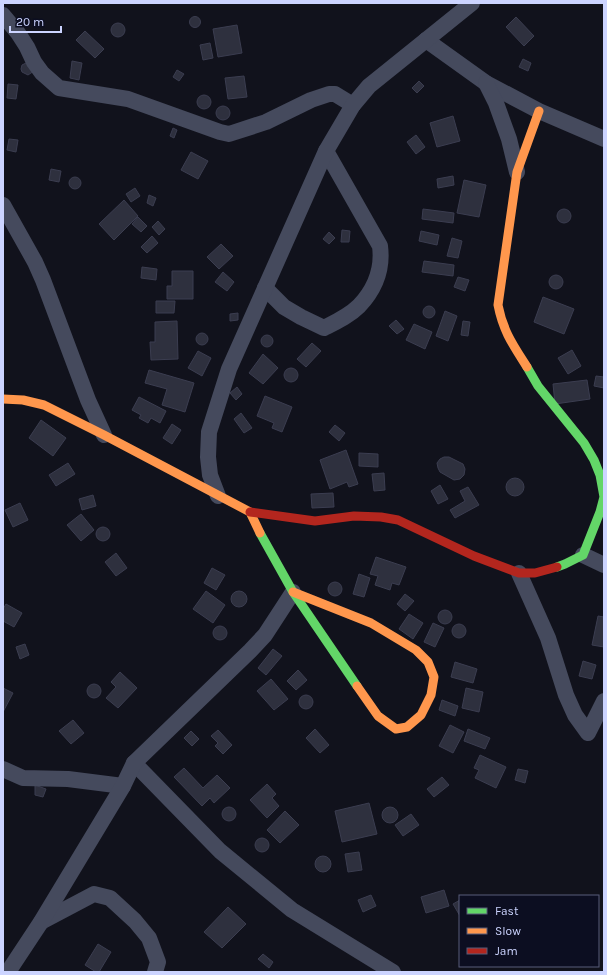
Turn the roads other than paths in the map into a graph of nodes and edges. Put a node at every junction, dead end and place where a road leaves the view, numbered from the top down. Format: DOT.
graph roads {
  1 [pos="472,3"];
  2 [pos="3,15"];
  3 [pos="426,40"];
  4 [pos="486,83"];
  5 [pos="353,105"];
  6 [pos="538,111"];
  7 [pos="604,140"];
  8 [pos="326,151"];
  9 [pos="517,172"];
  10 [pos="3,205"];
  11 [pos="265,288"];
  12 [pos="3,399"];
  13 [pos="104,435"];
  14 [pos="218,496"];
  15 [pos="250,512"];
  16 [pos="583,555"];
  17 [pos="604,565"];
  18 [pos="519,573"];
  19 [pos="293,592"];
  20 [pos="604,701"];
  21 [pos="134,763"];
  22 [pos="3,769"];
  23 [pos="123,786"];
  24 [pos="41,922"];
  25 [pos="8,972"];
  26 [pos="155,972"];
  27 [pos="393,972"];
  1 -- 3 [label="street"];
  2 -- 5 [label="street"];
  3 -- 4 [label="street"];
  3 -- 5 [label="street"];
  4 -- 6 [label="street"];
  4 -- 9 [label="street"];
  5 -- 8 [label="street"];
  6 -- 7 [label="street"];
  6 -- 9 [label="street"];
  8 -- 11 [label="street"];
  8 -- 11 [label="street"];
  9 -- 16 [label="street"];
  10 -- 13 [label="street"];
  11 -- 14 [label="street"];
  12 -- 13 [label="street"];
  13 -- 14 [label="street"];
  14 -- 15 [label="street"];
  15 -- 18 [label="street"];
  15 -- 19 [label="street"];
  16 -- 17 [label="street"];
  16 -- 18 [label="street"];
  18 -- 20 [label="street"];
  19 -- 19 [label="street"];
  19 -- 21 [label="street"];
  21 -- 23 [label="street"];
  21 -- 27 [label="street"];
  22 -- 23 [label="street"];
  23 -- 24 [label="street"];
  24 -- 25 [label="street"];
  24 -- 26 [label="street"];
}
